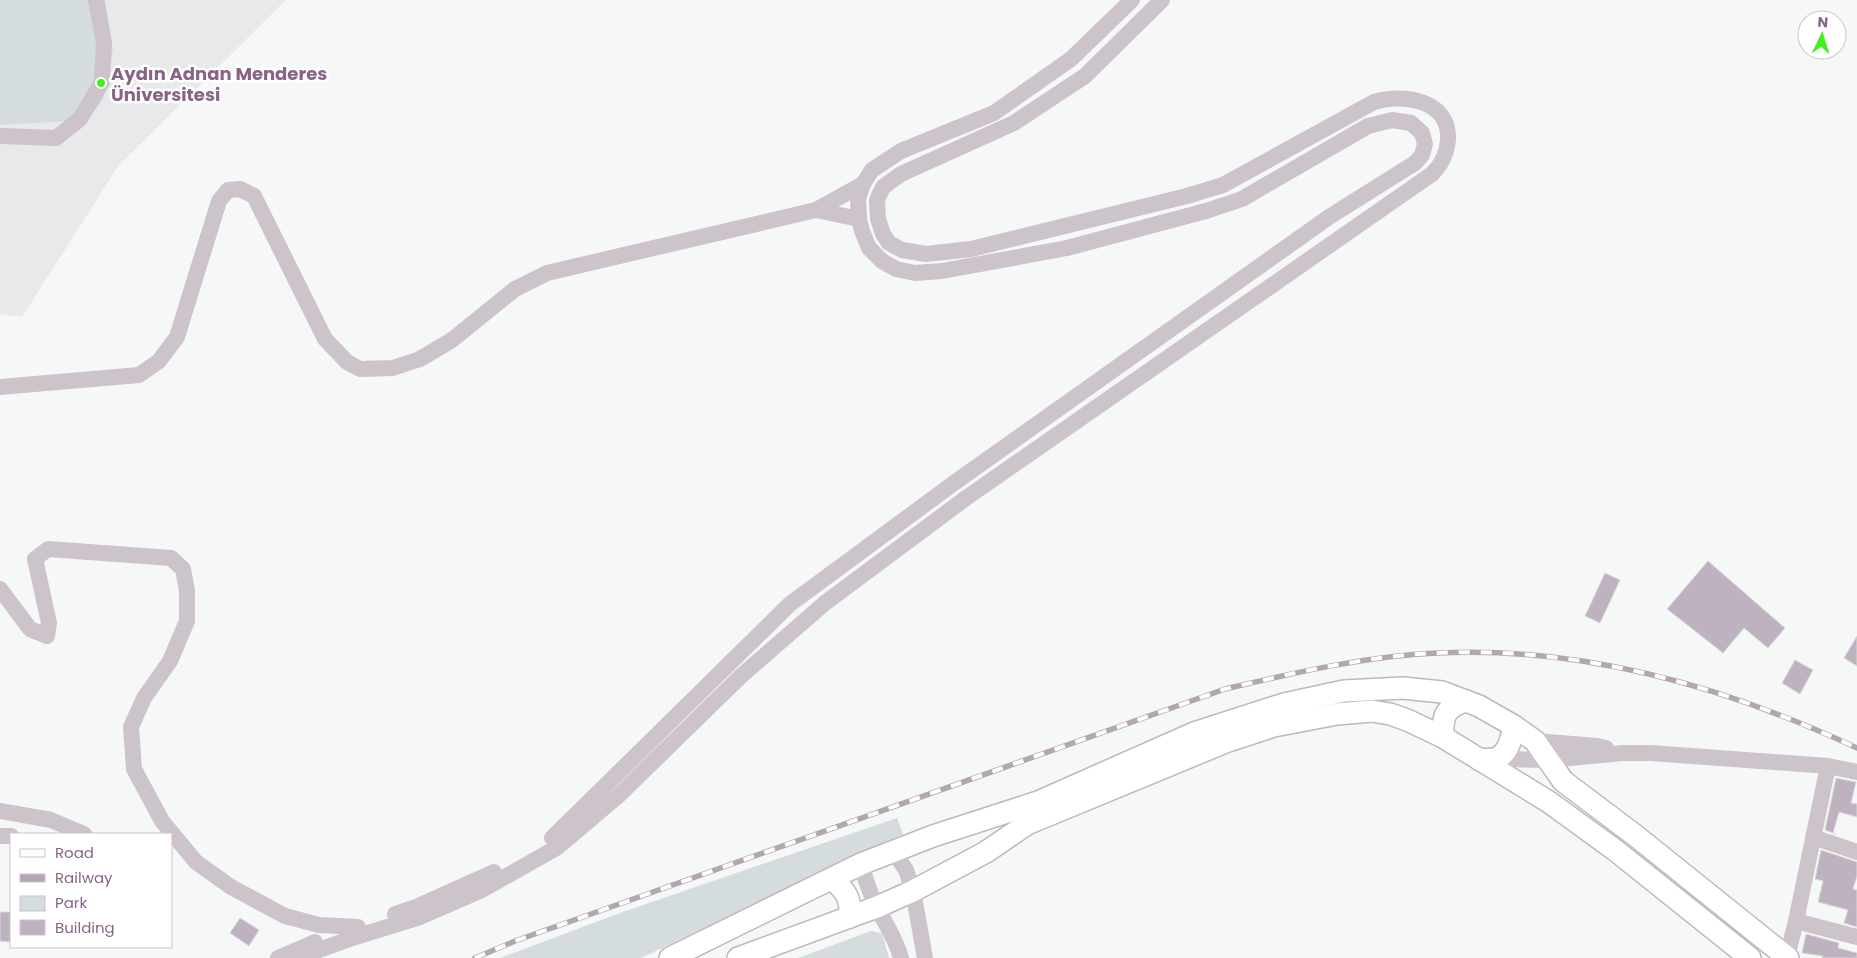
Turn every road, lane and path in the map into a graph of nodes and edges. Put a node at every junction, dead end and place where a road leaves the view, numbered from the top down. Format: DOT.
graph roads {
  1 [pos="96,0"];
  2 [pos="1132,0"];
  3 [pos="1162,0"];
  4 [pos="0,136"];
  5 [pos="863,184"];
  6 [pos="816,210"];
  7 [pos="859,219"];
  8 [pos="0,386"];
  9 [pos="0,589"];
  10 [pos="1466,701"];
  11 [pos="1514,726"];
  12 [pos="1443,737"];
  13 [pos="1535,741"];
  14 [pos="1623,753"];
  15 [pos="1488,759"];
  16 [pos="1550,760"];
  17 [pos="1828,766"];
  18 [pos="1857,772"];
  19 [pos="0,811"];
  20 [pos="71,832"];
  21 [pos="170,833"];
  22 [pos="172,835"];
  23 [pos="1813,838"];
  24 [pos="893,851"];
  25 [pos="1857,852"];
  26 [pos="861,864"];
  27 [pos="834,879"];
  28 [pos="913,892"];
  29 [pos="877,907"];
  30 [pos="850,917"];
  31 [pos="1796,921"];
  32 [pos="358,927"];
  33 [pos="1857,937"];
  34 [pos="278,958"];
  35 [pos="303,958"];
  36 [pos="670,958"];
  37 [pos="738,958"];
  38 [pos="901,958"];
  39 [pos="925,958"];
  40 [pos="1750,958"];
  41 [pos="1787,958"];
  1 -- 4 [label="street"];
  2 -- 5 [label="street"];
  3 -- 35 [label="street"];
  5 -- 6 [label="street"];
  5 -- 7 [label="street"];
  6 -- 7 [label="street"];
  6 -- 8 [label="street"];
  7 -- 32 [label="street"];
  9 -- 21 [label="street"];
  10 -- 11 [label="main road"];
  10 -- 12 [label="main road"];
  10 -- 24 [label="main road"];
  11 -- 13 [label="main road"];
  11 -- 15 [label="main road"];
  12 -- 15 [label="main road"];
  12 -- 28 [label="main road"];
  13 -- 14 [label="street"];
  13 -- 16 [label="main road"];
  14 -- 16 [label="street"];
  14 -- 17 [label="street"];
  15 -- 16 [label="street"];
  15 -- 40 [label="main road"];
  16 -- 41 [label="main road"];
  17 -- 18 [label="street"];
  17 -- 23 [label="street"];
  19 -- 20 [label="street"];
  22 -- 32 [label="street"];
  23 -- 25 [label="street"];
  23 -- 31 [label="street"];
  24 -- 26 [label="main road"];
  24 -- 28 [label="street"];
  26 -- 27 [label="main road"];
  26 -- 29 [label="street"];
  27 -- 30 [label="main road"];
  27 -- 36 [label="main road"];
  28 -- 29 [label="main road"];
  28 -- 39 [label="street"];
  29 -- 30 [label="main road"];
  29 -- 38 [label="street"];
  30 -- 37 [label="main road"];
  31 -- 33 [label="street"];
  31 -- 41 [label="street"];
  32 -- 34 [label="street"];
}
